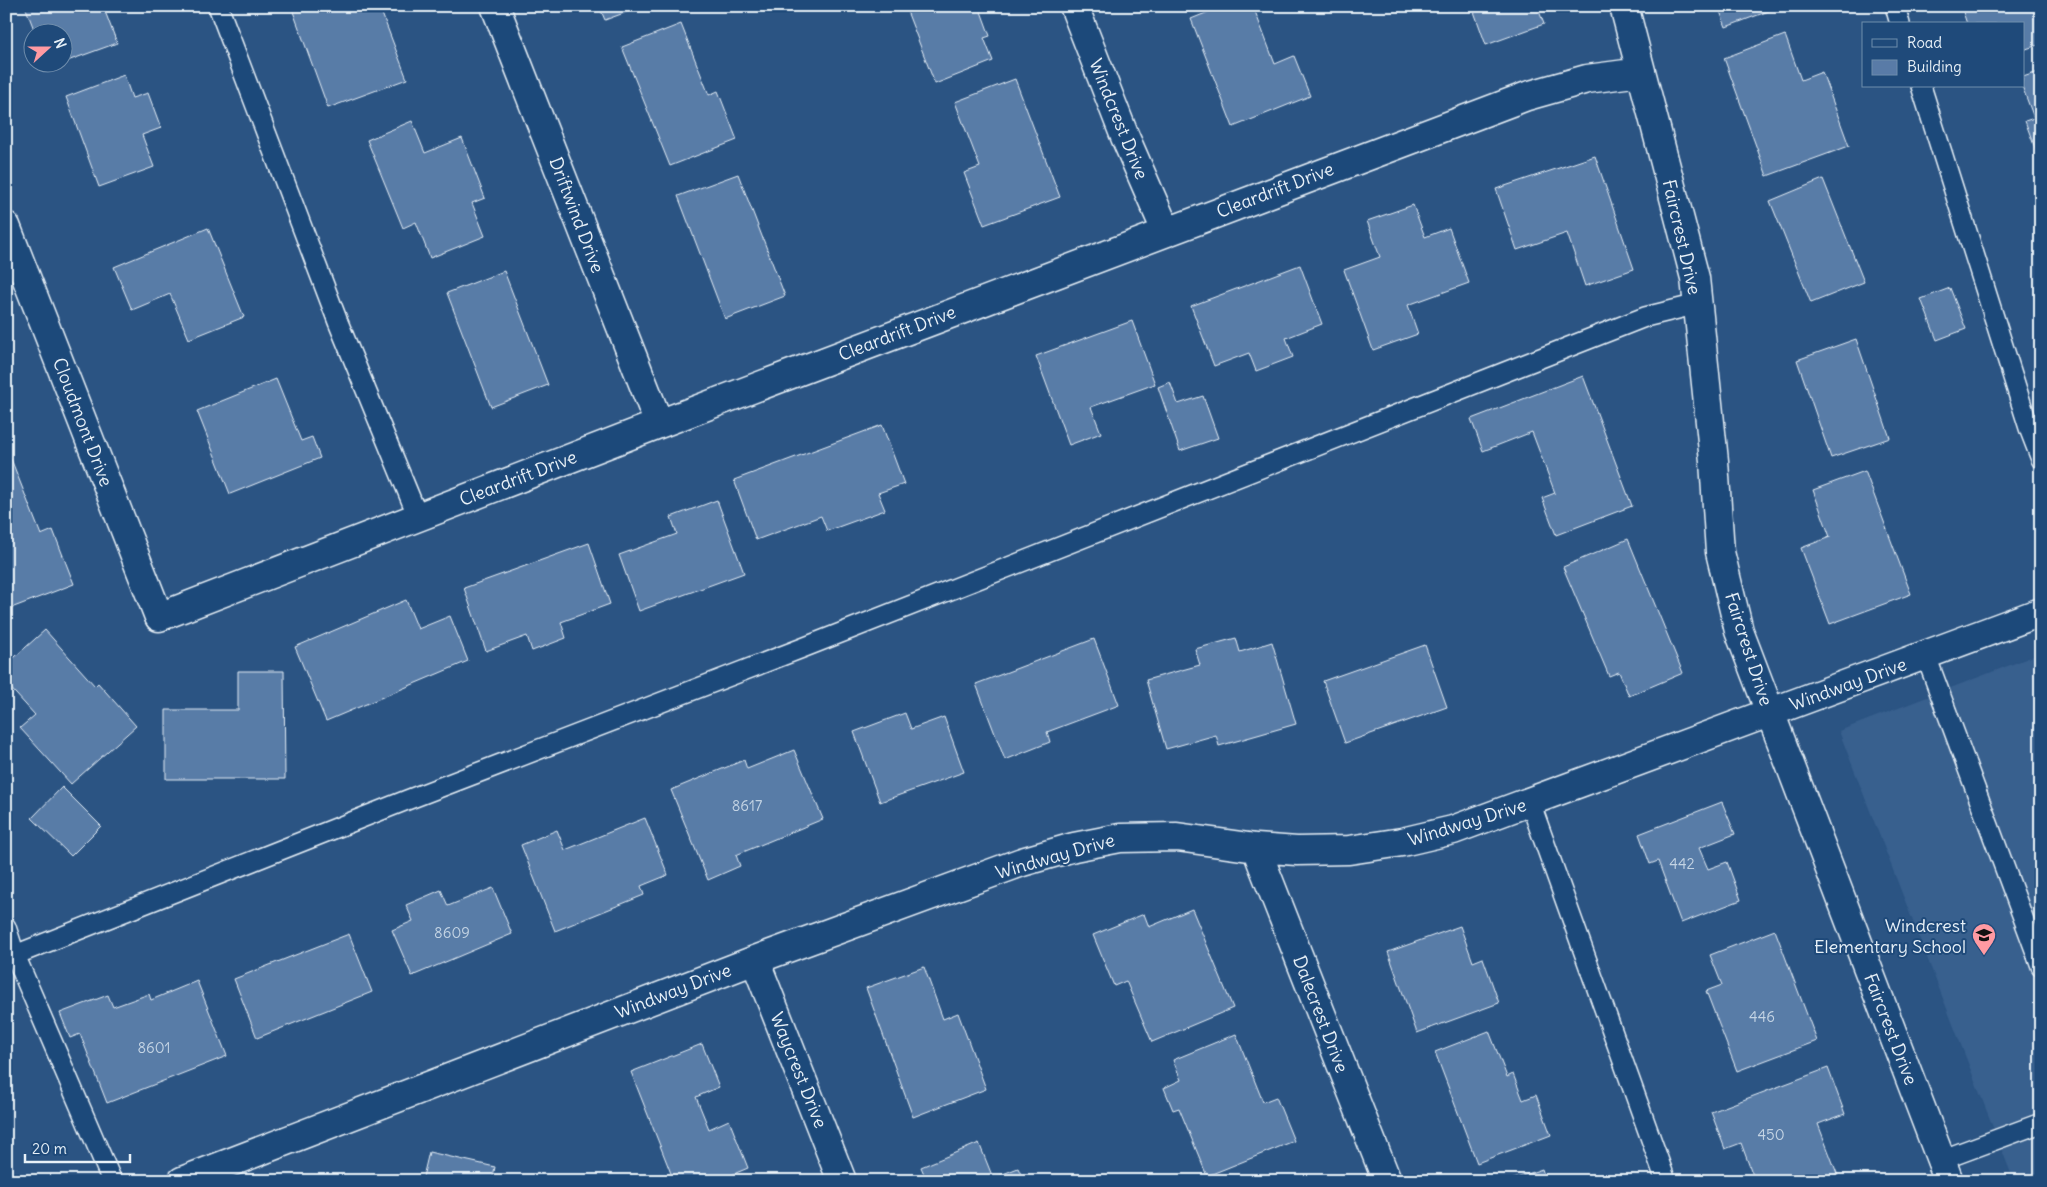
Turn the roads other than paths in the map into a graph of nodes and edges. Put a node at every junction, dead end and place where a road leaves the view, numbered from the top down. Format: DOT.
graph roads {
  1 [pos="218,6"];
  2 [pos="495,6"];
  3 [pos="1074,6"];
  4 [pos="1624,6"];
  5 [pos="1895,6"];
  6 [pos="1899,22"];
  7 [pos="1641,72"];
  8 [pos="1922,88"];
  9 [pos="6,226"];
  10 [pos="1166,231"];
  11 [pos="1698,304"];
  12 [pos="659,424"];
  13 [pos="2041,460"];
  14 [pos="418,517"];
  15 [pos="2041,612"];
  16 [pos="159,618"];
  17 [pos="1926,656"];
  18 [pos="1770,713"];
  19 [pos="1530,802"];
  20 [pos="1256,848"];
  21 [pos="6,927"];
  22 [pos="16,955"];
  23 [pos="755,960"];
  24 [pos="2041,966"];
  25 [pos="2041,1123"];
  26 [pos="1945,1170"];
  27 [pos="233,1172"];
  28 [pos="112,1181"];
  29 [pos="182,1181"];
  30 [pos="842,1181"];
  31 [pos="1387,1181"];
  32 [pos="1666,1181"];
  1 -- 14 [label="lane"];
  2 -- 12 [label="street, Driftwind Drive"];
  3 -- 10 [label="street, Windcrest Drive"];
  4 -- 7 [label="street, Faircrest Drive"];
  5 -- 6 [label="lane"];
  7 -- 10 [label="street, Cleardrift Drive"];
  7 -- 11 [label="street, Faircrest Drive"];
  8 -- 13 [label="lane"];
  9 -- 16 [label="street, Cloudmont Drive"];
  10 -- 12 [label="street, Cleardrift Drive"];
  11 -- 18 [label="street, Faircrest Drive"];
  11 -- 22 [label="lane"];
  12 -- 14 [label="street, Cleardrift Drive"];
  14 -- 16 [label="street, Cleardrift Drive"];
  15 -- 17 [label="street, Windway Drive"];
  17 -- 18 [label="street, Windway Drive"];
  17 -- 24 [label="lane"];
  18 -- 19 [label="street, Windway Drive"];
  18 -- 26 [label="street, Faircrest Drive"];
  19 -- 20 [label="street, Windway Drive"];
  19 -- 32 [label="lane"];
  20 -- 23 [label="street, Windway Drive"];
  20 -- 31 [label="street, Dalecrest Drive"];
  21 -- 22 [label="lane"];
  22 -- 28 [label="lane"];
  23 -- 27 [label="street, Windway Drive"];
  23 -- 30 [label="street, Waycrest Drive"];
  25 -- 26 [label="lane"];
  27 -- 29 [label="street, Windway Drive"];
}
